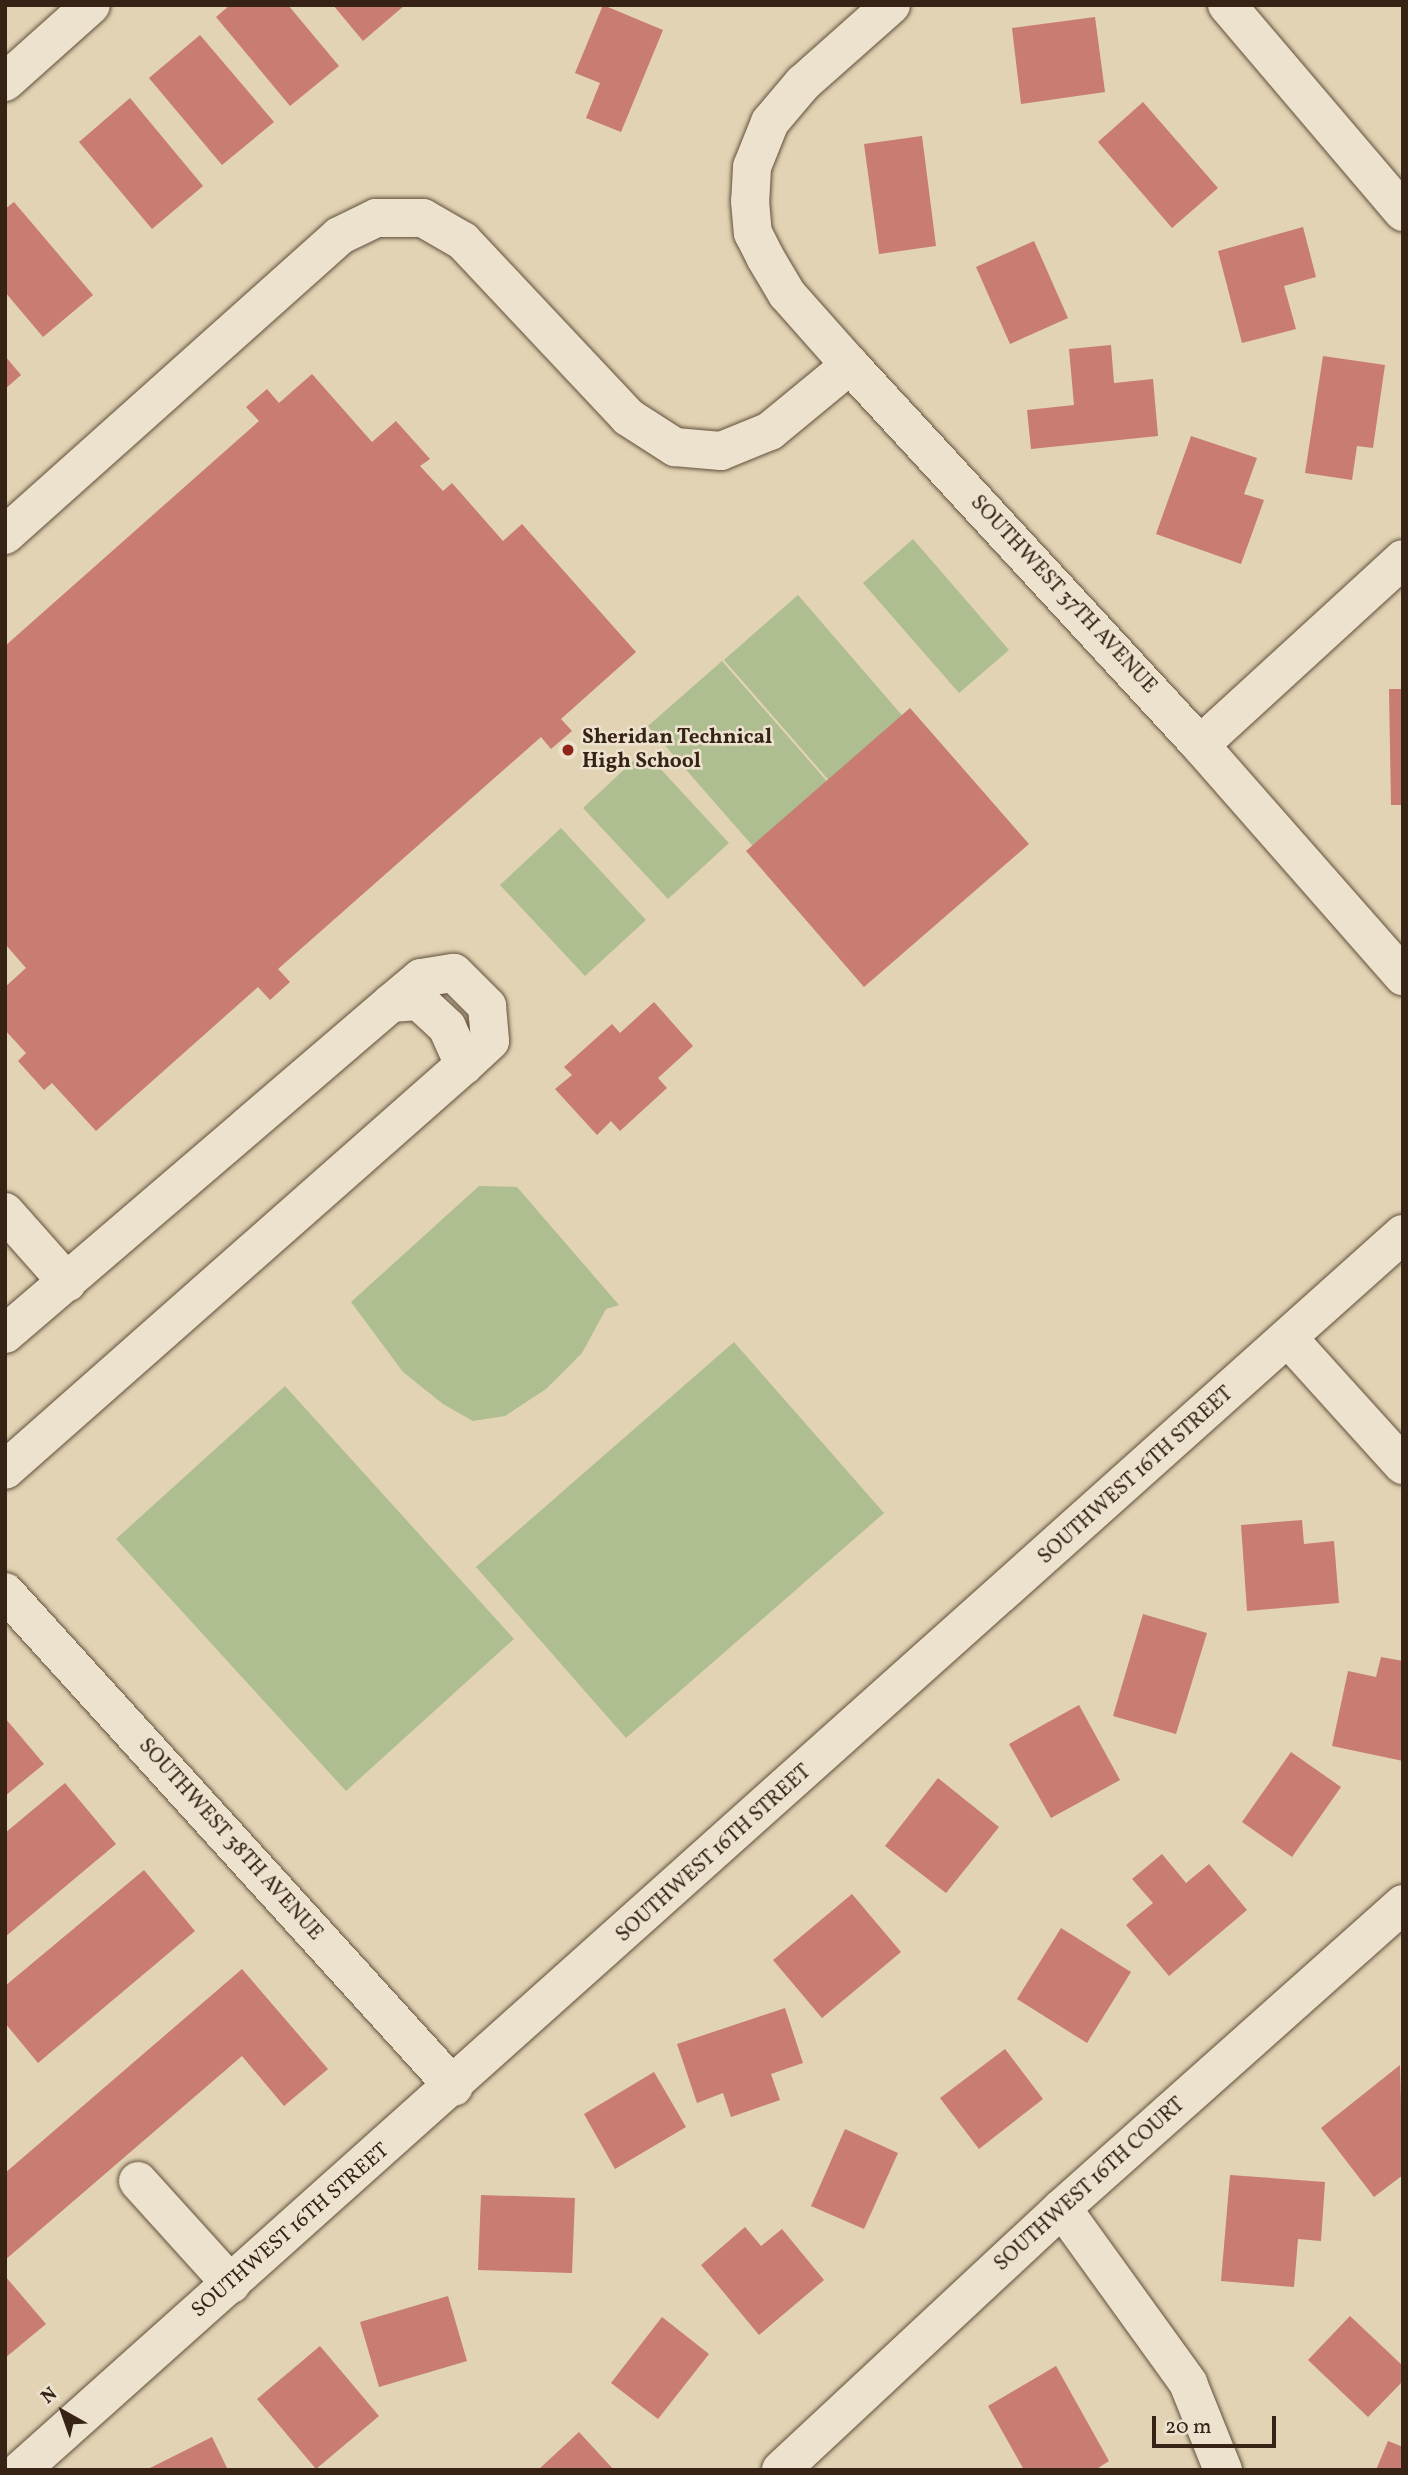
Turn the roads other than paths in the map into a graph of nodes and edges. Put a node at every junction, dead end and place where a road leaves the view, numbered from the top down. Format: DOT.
graph roads {
  1 [pos="91,5"];
  2 [pos="891,5"];
  3 [pos="1227,5"];
  4 [pos="5,82"];
  5 [pos="1403,212"];
  6 [pos="850,365"];
  7 [pos="5,535"];
  8 [pos="1403,559"];
  9 [pos="1200,745"];
  10 [pos="1403,976"];
  11 [pos="5,1212"];
  12 [pos="1403,1234"];
  13 [pos="67,1282"];
  14 [pos="5,1334"];
  15 [pos="1289,1339"];
  16 [pos="1403,1465"];
  17 [pos="5,1470"];
  18 [pos="5,1592"];
  19 [pos="1403,1904"];
  20 [pos="454,2087"];
  21 [pos="138,2181"];
  22 [pos="1062,2208"];
  23 [pos="231,2284"];
  24 [pos="21,2470"];
  25 [pos="781,2470"];
  26 [pos="1223,2470"];
  1 -- 4 [label="street"];
  2 -- 6 [label="street, SOUTHWEST 37TH AVENUE"];
  3 -- 5 [label="street"];
  6 -- 7 [label="street"];
  6 -- 9 [label="street, SOUTHWEST 37TH AVENUE"];
  8 -- 9 [label="street"];
  9 -- 10 [label="street, SOUTHWEST 37TH AVENUE"];
  11 -- 13 [label="street"];
  12 -- 15 [label="street, SOUTHWEST 16TH STREET"];
  13 -- 14 [label="street"];
  13 -- 17 [label="street"];
  15 -- 16 [label="street"];
  15 -- 20 [label="street, SOUTHWEST 16TH STREET"];
  18 -- 20 [label="street, SOUTHWEST 38TH AVENUE"];
  19 -- 22 [label="street, SOUTHWEST 16TH COURT"];
  20 -- 23 [label="street, SOUTHWEST 16TH STREET"];
  21 -- 23 [label="street"];
  22 -- 25 [label="street, SOUTHWEST 16TH COURT"];
  22 -- 26 [label="street"];
  23 -- 24 [label="street, SOUTHWEST 16TH STREET"];
}
